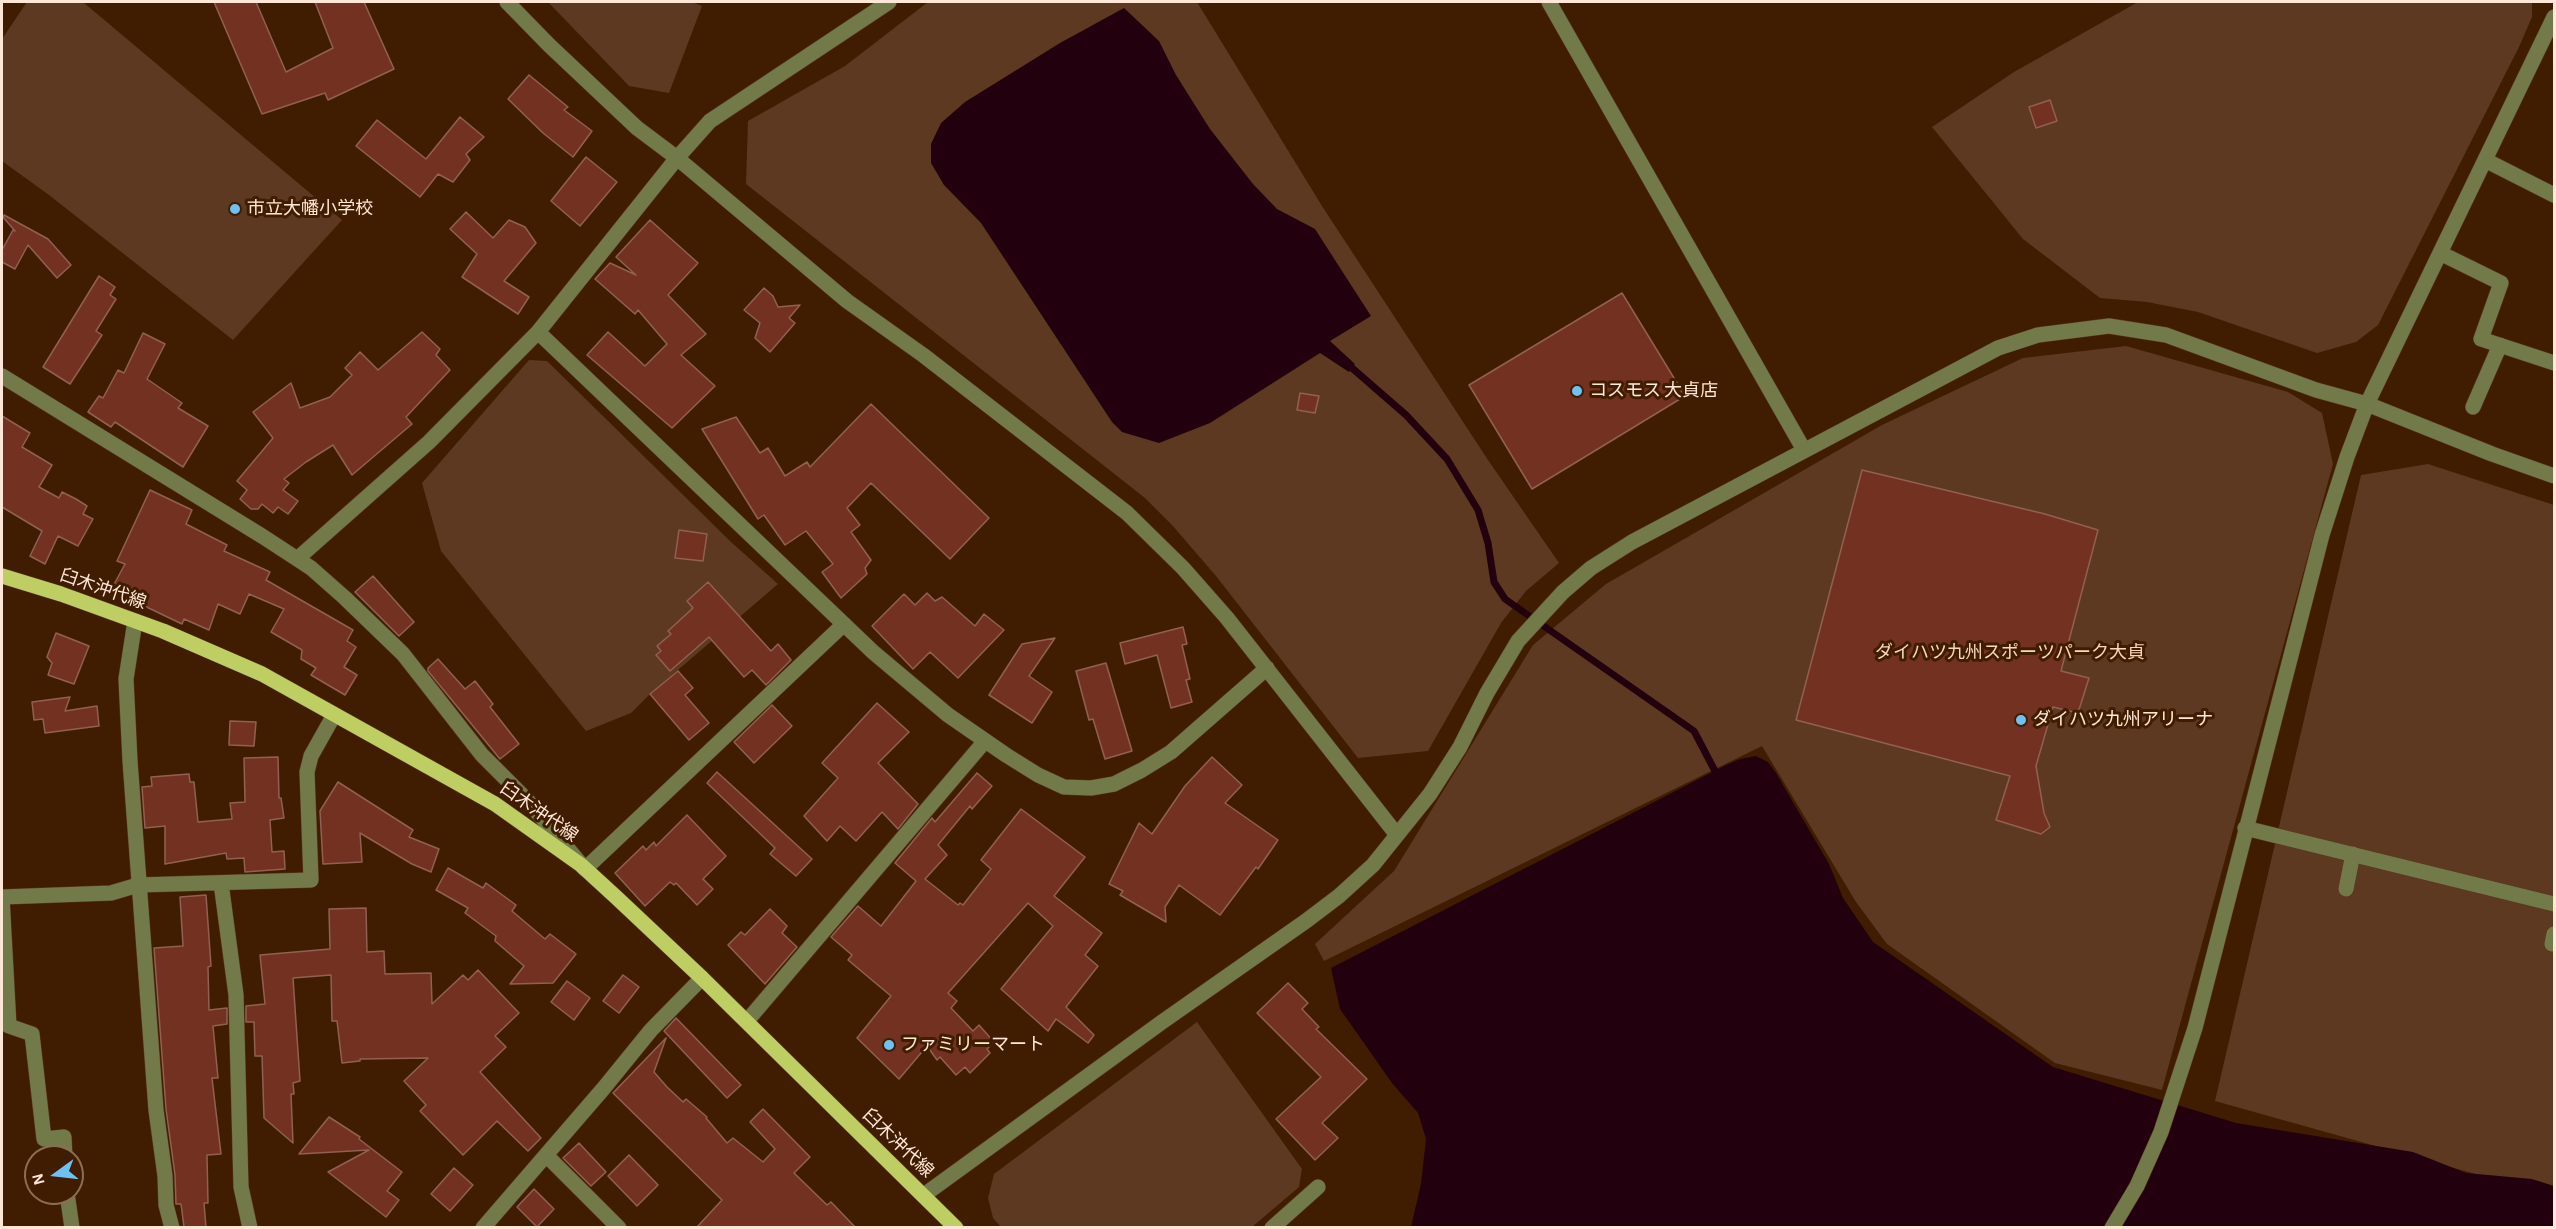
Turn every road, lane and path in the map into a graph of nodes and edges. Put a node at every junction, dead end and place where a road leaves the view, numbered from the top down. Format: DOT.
graph roads {
  1 [pos="507,2"];
  2 [pos="889,2"];
  3 [pos="1549,2"];
  4 [pos="2554,17"];
  5 [pos="677,158"];
  6 [pos="2485,160"];
  7 [pos="2554,195"];
  8 [pos="2440,254"];
  9 [pos="538,332"];
  10 [pos="2500,345"];
  11 [pos="2554,363"];
  12 [pos="2,376"];
  13 [pos="2367,404"];
  14 [pos="2473,407"];
  15 [pos="1804,450"];
  16 [pos="2554,476"];
  17 [pos="297,559"];
  18 [pos="2,576"];
  19 [pos="135,621"];
  20 [pos="844,624"];
  21 [pos="1267,668"];
  22 [pos="334,715"];
  23 [pos="985,741"];
  24 [pos="2245,828"];
  25 [pos="1397,835"];
  26 [pos="2353,854"];
  27 [pos="585,869"];
  28 [pos="221,884"];
  29 [pos="138,885"];
  30 [pos="2346,889"];
  31 [pos="2,897"];
  32 [pos="2554,904"];
  33 [pos="702,978"];
  34 [pos="747,1022"];
  35 [pos="64,1145"];
  36 [pos="546,1155"];
  37 [pos="1318,1187"];
  38 [pos="924,1195"];
  39 [pos="69,1205"];
  40 [pos="72,1227"];
  41 [pos="172,1227"];
  42 [pos="250,1227"];
  43 [pos="483,1227"];
  44 [pos="619,1227"];
  45 [pos="956,1227"];
  46 [pos="1272,1227"];
  47 [pos="2112,1227"];
  1 -- 5 [label="street"];
  2 -- 5 [label="street"];
  3 -- 15 [label="street"];
  4 -- 6 [label="street"];
  5 -- 9 [label="street"];
  5 -- 21 [label="street"];
  6 -- 7 [label="street"];
  6 -- 8 [label="street"];
  8 -- 10 [label="street"];
  8 -- 13 [label="street"];
  9 -- 17 [label="street"];
  9 -- 20 [label="street"];
  10 -- 11 [label="street"];
  10 -- 14 [label="street"];
  12 -- 17 [label="street"];
  13 -- 15 [label="street"];
  13 -- 16 [label="street"];
  13 -- 24 [label="street"];
  15 -- 25 [label="street"];
  17 -- 27 [label="street"];
  18 -- 19 [label="main road, 臼木沖代線"];
  19 -- 22 [label="main road, 臼木沖代線"];
  19 -- 29 [label="street"];
  20 -- 23 [label="street"];
  20 -- 27 [label="street"];
  21 -- 23 [label="street"];
  21 -- 25 [label="street"];
  22 -- 27 [label="main road, 臼木沖代線"];
  22 -- 28 [label="street"];
  23 -- 34 [label="street"];
  24 -- 26 [label="street"];
  24 -- 47 [label="street"];
  25 -- 38 [label="street"];
  26 -- 30 [label="street"];
  26 -- 32 [label="street"];
  27 -- 33 [label="main road, 臼木沖代線"];
  28 -- 29 [label="street"];
  28 -- 42 [label="street"];
  29 -- 31 [label="street"];
  29 -- 41 [label="street"];
  31 -- 35 [label="street"];
  33 -- 34 [label="main road, 臼木沖代線"];
  33 -- 36 [label="street"];
  34 -- 38 [label="main road, 臼木沖代線"];
  36 -- 43 [label="street"];
  36 -- 44 [label="street"];
  37 -- 46 [label="street"];
  38 -- 45 [label="main road, 臼木沖代線"];
  39 -- 40 [label="street"];
}
